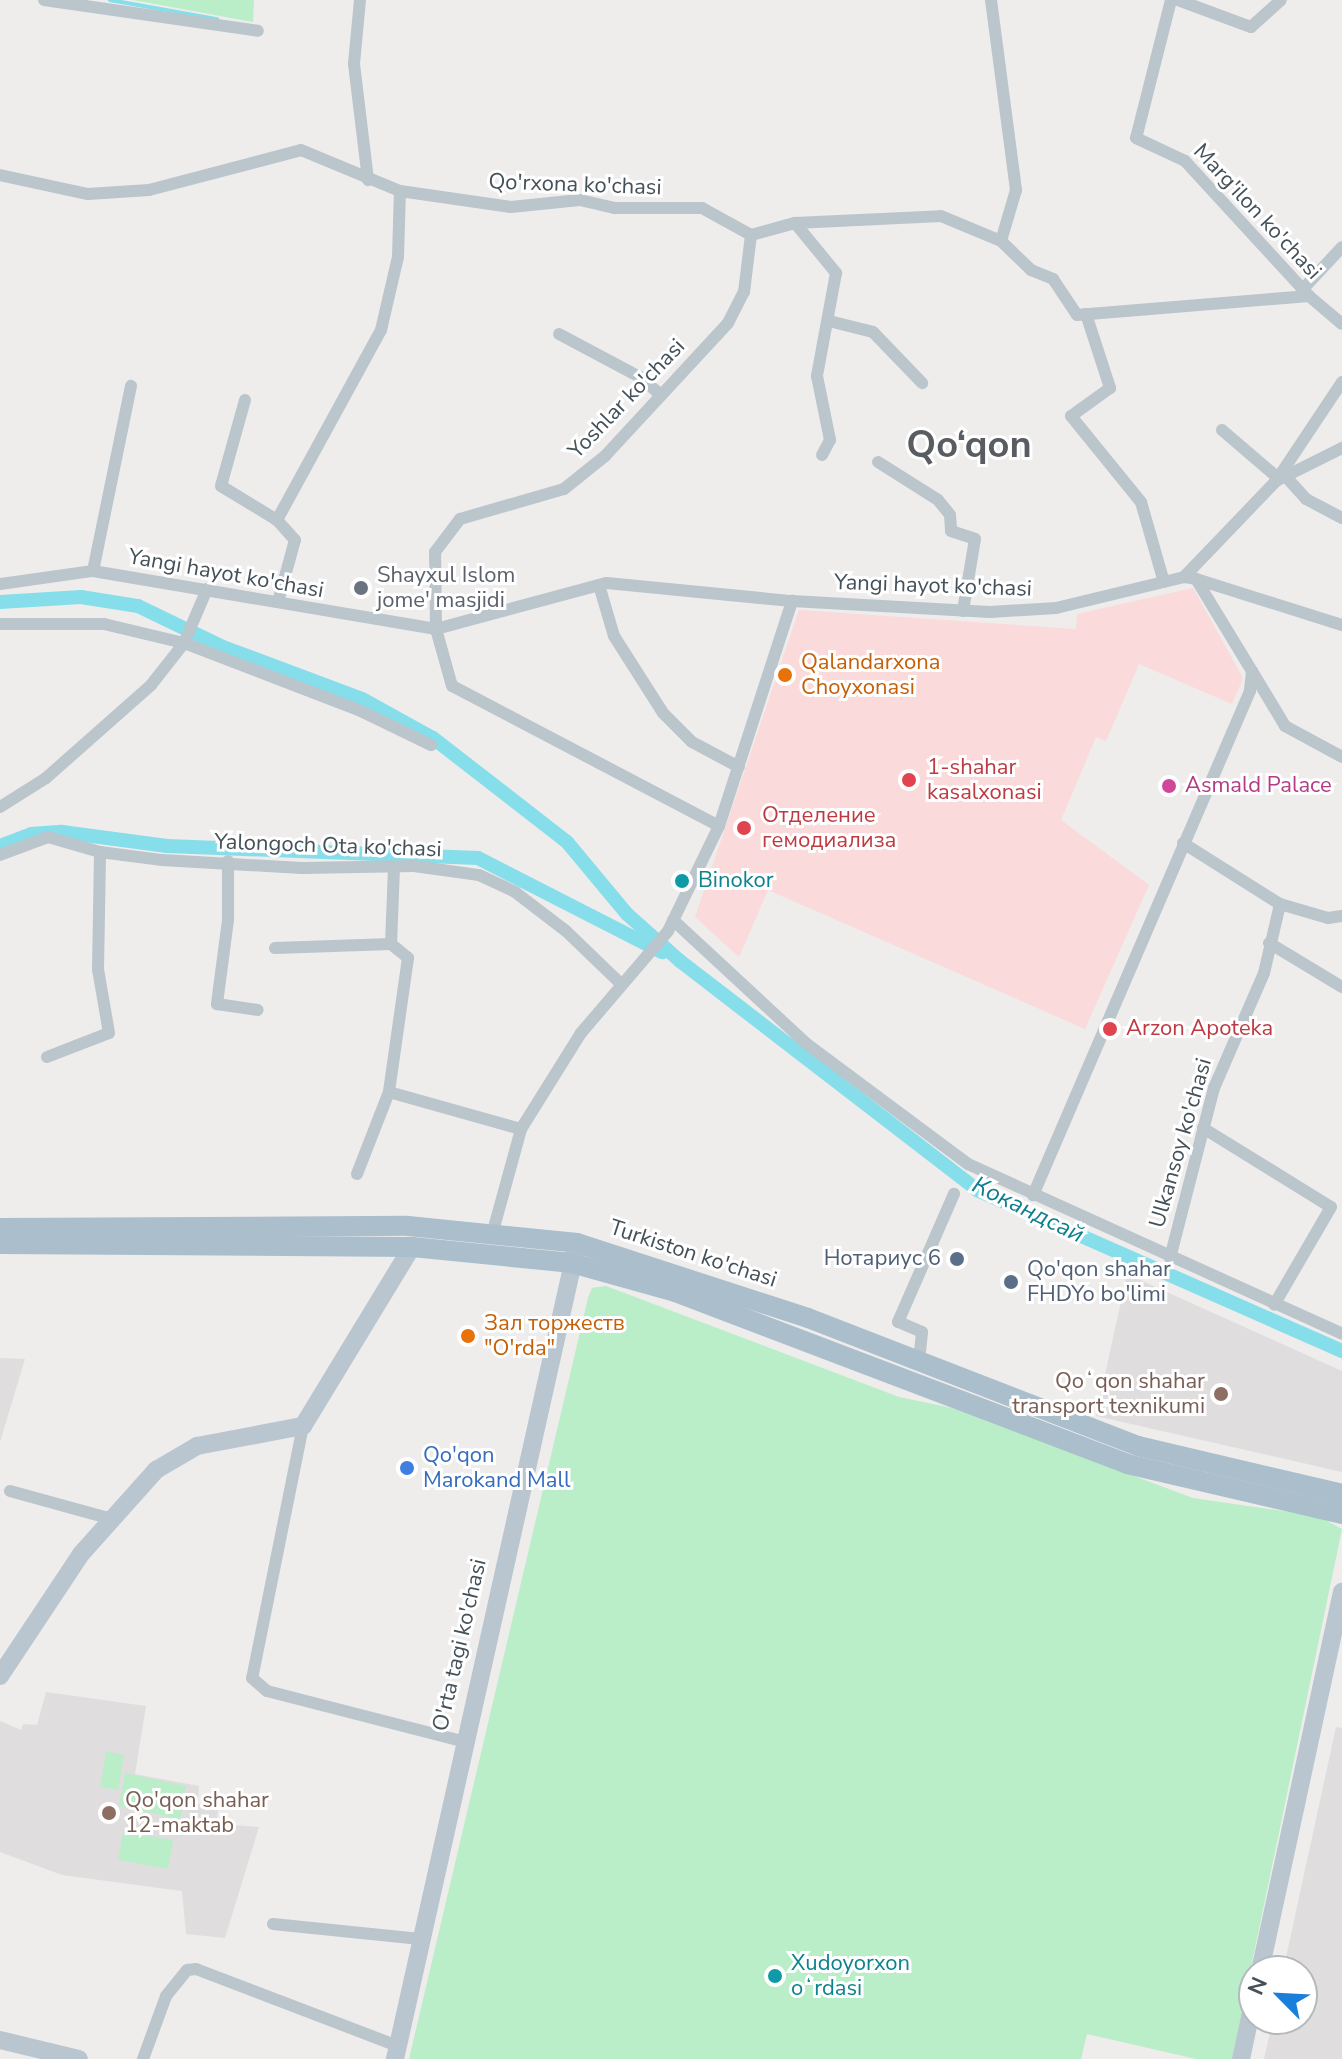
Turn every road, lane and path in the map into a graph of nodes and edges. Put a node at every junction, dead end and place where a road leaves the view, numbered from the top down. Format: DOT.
graph roads {
  1 [pos="44,0"];
  2 [pos="360,0"];
  3 [pos="991,0"];
  4 [pos="1171,0"];
  5 [pos="1178,0"];
  6 [pos="1281,0"];
  7 [pos="258,31"];
  8 [pos="0,175"];
  9 [pos="368,180"];
  10 [pos="400,191"];
  11 [pos="795,223"];
  12 [pos="751,235"];
  13 [pos="1001,241"];
  14 [pos="1342,247"];
  15 [pos="1306,292"];
  16 [pos="1086,314"];
  17 [pos="829,321"];
  18 [pos="1342,324"];
  19 [pos="559,334"];
  20 [pos="1342,382"];
  21 [pos="922,383"];
  22 [pos="131,386"];
  23 [pos="661,395"];
  24 [pos="245,400"];
  25 [pos="1222,430"];
  26 [pos="1342,448"];
  27 [pos="822,455"];
  28 [pos="878,462"];
  29 [pos="1280,479"];
  30 [pos="1342,518"];
  31 [pos="277,520"];
  32 [pos="93,571"];
  33 [pos="1190,578"];
  34 [pos="1164,582"];
  35 [pos="0,584"];
  36 [pos="599,585"];
  37 [pos="207,589"];
  38 [pos="792,601"];
  39 [pos="278,602"];
  40 [pos="963,611"];
  41 [pos="0,624"];
  42 [pos="1342,625"];
  43 [pos="436,629"];
  44 [pos="184,643"];
  45 [pos="1252,671"];
  46 [pos="431,745"];
  47 [pos="1342,757"];
  48 [pos="739,767"];
  49 [pos="0,807"];
  50 [pos="719,826"];
  51 [pos="1183,843"];
  52 [pos="100,852"];
  53 [pos="0,855"];
  54 [pos="228,861"];
  55 [pos="394,867"];
  56 [pos="1280,904"];
  57 [pos="1342,916"];
  58 [pos="670,925"];
  59 [pos="1269,943"];
  60 [pos="391,944"];
  61 [pos="275,948"];
  62 [pos="621,984"];
  63 [pos="1342,987"];
  64 [pos="258,1010"];
  65 [pos="47,1057"];
  66 [pos="389,1092"];
  67 [pos="1203,1128"];
  68 [pos="521,1129"];
  69 [pos="357,1174"];
  70 [pos="954,1194"];
  71 [pos="1033,1195"];
  72 [pos="0,1228"];
  73 [pos="493,1231"];
  74 [pos="577,1243"];
  75 [pos="0,1244"];
  76 [pos="412,1247"];
  77 [pos="1170,1258"];
  78 [pos="572,1263"];
  79 [pos="1274,1305"];
  80 [pos="1342,1334"];
  81 [pos="919,1361"];
  82 [pos="303,1426"];
  83 [pos="10,1491"];
  84 [pos="1342,1494"];
  85 [pos="1342,1514"];
  86 [pos="112,1519"];
  87 [pos="1342,1592"];
  88 [pos="0,1676"];
  89 [pos="462,1741"];
  90 [pos="273,1924"];
  91 [pos="420,1939"];
  92 [pos="1263,1955"];
  93 [pos="1246,2035"];
  94 [pos="0,2040"];
  95 [pos="396,2052"];
  96 [pos="79,2059"];
  97 [pos="143,2059"];
  98 [pos="1241,2059"];
  1 -- 7 [label="street"];
  2 -- 9 [label="street"];
  3 -- 13 [label="street"];
  4 -- 15 [label="street, Marg'ilon ko'chasi"];
  5 -- 6 [label="street"];
  8 -- 9 [label="street, Qo'rxona ko'chasi"];
  9 -- 10 [label="street, Qo'rxona ko'chasi"];
  10 -- 12 [label="street, Qo'rxona ko'chasi"];
  10 -- 31 [label="street"];
  11 -- 12 [label="street"];
  11 -- 13 [label="street"];
  11 -- 17 [label="street"];
  12 -- 23 [label="street, Yoshlar ko'chasi"];
  13 -- 16 [label="street"];
  14 -- 15 [label="street"];
  15 -- 16 [label="street"];
  15 -- 18 [label="street, Marg'ilon ko'chasi"];
  16 -- 34 [label="street"];
  17 -- 21 [label="street"];
  17 -- 27 [label="street"];
  19 -- 23 [label="street"];
  20 -- 29 [label="street"];
  22 -- 32 [label="street"];
  23 -- 43 [label="street, Yoshlar ko'chasi"];
  24 -- 31 [label="street"];
  25 -- 29 [label="street"];
  26 -- 29 [label="street"];
  28 -- 40 [label="street"];
  29 -- 30 [label="street"];
  29 -- 33 [label="street"];
  31 -- 39 [label="street"];
  32 -- 35 [label="street, Yangi hayot ko'chasi"];
  32 -- 37 [label="street, Yangi hayot ko'chasi"];
  33 -- 34 [label="street, Yangi hayot ko'chasi"];
  33 -- 42 [label="street"];
  33 -- 45 [label="street"];
  34 -- 40 [label="street, Yangi hayot ko'chasi"];
  36 -- 38 [label="street, Yangi hayot ko'chasi"];
  36 -- 43 [label="street, Yangi hayot ko'chasi"];
  36 -- 48 [label="street"];
  37 -- 39 [label="street, Yangi hayot ko'chasi"];
  37 -- 44 [label="street"];
  38 -- 40 [label="street, Yangi hayot ko'chasi"];
  38 -- 48 [label="street"];
  39 -- 43 [label="street, Yangi hayot ko'chasi"];
  41 -- 44 [label="street"];
  43 -- 50 [label="street, Yoshlar ko'chasi"];
  44 -- 46 [label="street"];
  44 -- 49 [label="street"];
  45 -- 47 [label="street"];
  45 -- 51 [label="street"];
  48 -- 50 [label="street"];
  50 -- 58 [label="street"];
  51 -- 56 [label="street"];
  51 -- 71 [label="street"];
  52 -- 53 [label="street, Yalongoch Ota ko'chasi"];
  52 -- 54 [label="street, Yalongoch Ota ko'chasi"];
  52 -- 65 [label="street"];
  54 -- 55 [label="street, Yalongoch Ota ko'chasi"];
  54 -- 64 [label="street"];
  55 -- 60 [label="street"];
  55 -- 62 [label="street, Yalongoch Ota ko'chasi"];
  56 -- 57 [label="street"];
  56 -- 59 [label="street, Ulkansoy ko'chasi"];
  58 -- 62 [label="street"];
  58 -- 71 [label="street"];
  59 -- 63 [label="street"];
  59 -- 67 [label="street, Ulkansoy ko'chasi"];
  60 -- 61 [label="street"];
  60 -- 66 [label="street"];
  62 -- 68 [label="street"];
  66 -- 68 [label="street"];
  66 -- 69 [label="street"];
  67 -- 77 [label="street, Ulkansoy ko'chasi"];
  67 -- 79 [label="street"];
  68 -- 73 [label="street"];
  70 -- 81 [label="street"];
  71 -- 77 [label="street"];
  72 -- 73 [label="main road, Turkiston ko'chasi"];
  73 -- 74 [label="main road, Turkiston ko'chasi"];
  74 -- 78 [label="main road, O'rta tagi ko'chasi"];
  74 -- 81 [label="main road, Turkiston ko'chasi"];
  75 -- 76 [label="main road, Turkiston ko'chasi"];
  76 -- 78 [label="main road, Turkiston ko'chasi"];
  76 -- 82 [label="main road"];
  77 -- 79 [label="street"];
  78 -- 85 [label="main road, Turkiston ko'chasi"];
  78 -- 89 [label="main road, O'rta tagi ko'chasi"];
  79 -- 80 [label="street"];
  81 -- 84 [label="main road, Turkiston ko'chasi"];
  82 -- 86 [label="main road"];
  82 -- 89 [label="street"];
  83 -- 86 [label="street"];
  86 -- 88 [label="main road"];
  87 -- 92 [label="main road"];
  89 -- 91 [label="main road, O'rta tagi ko'chasi"];
  90 -- 91 [label="street"];
  91 -- 95 [label="main road, O'rta tagi ko'chasi"];
  93 -- 98 [label="main road"];
  94 -- 96 [label="main road"];
  95 -- 97 [label="street"];
}
